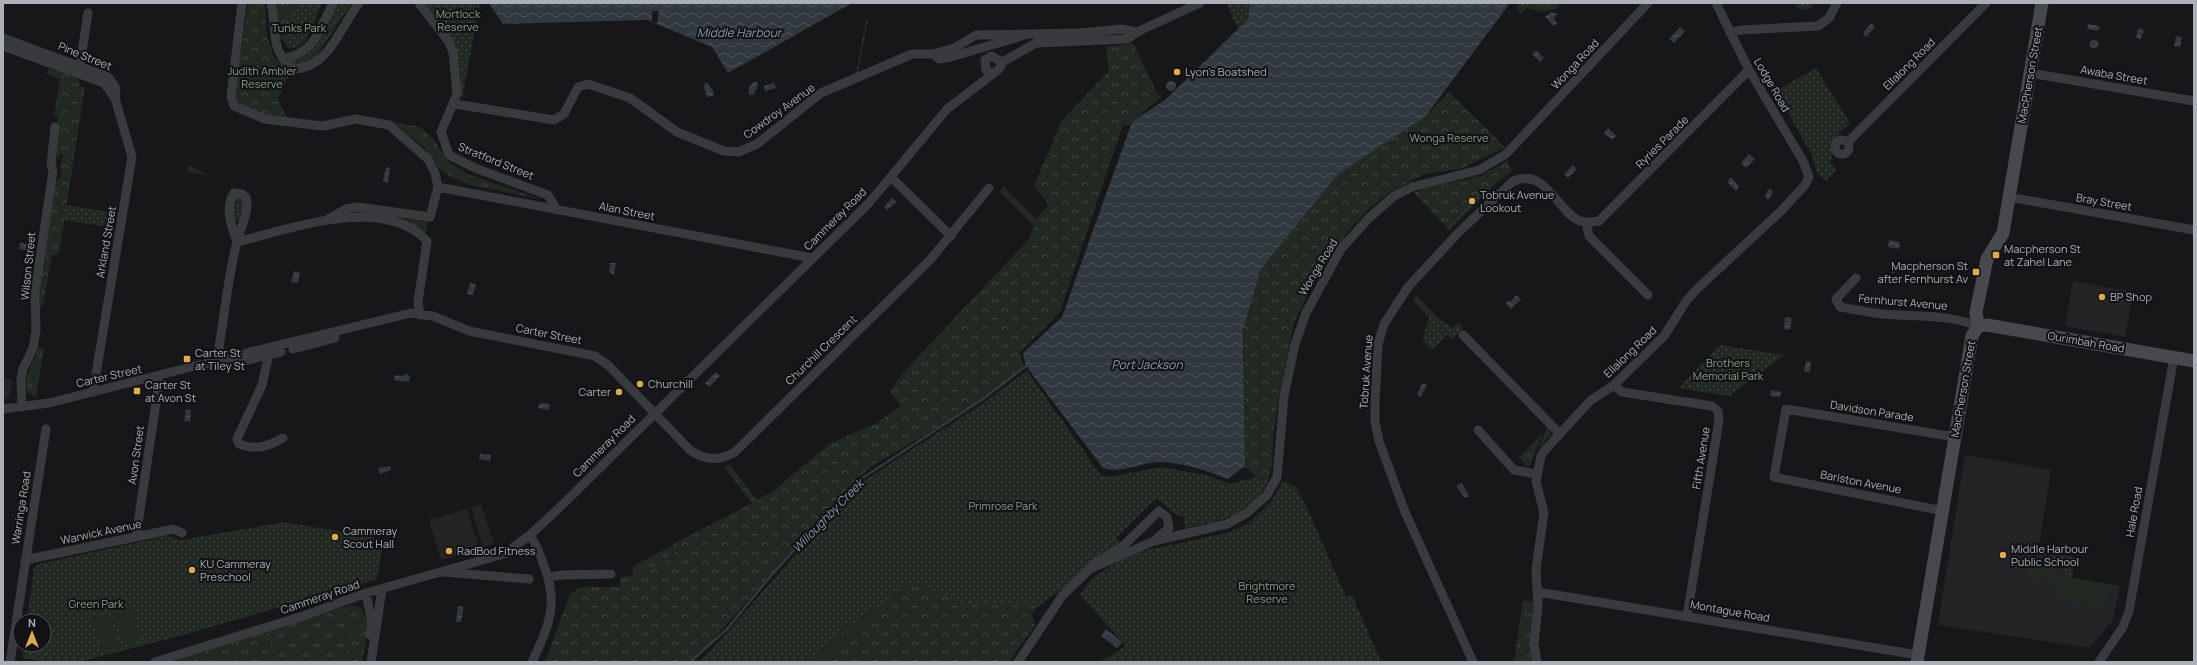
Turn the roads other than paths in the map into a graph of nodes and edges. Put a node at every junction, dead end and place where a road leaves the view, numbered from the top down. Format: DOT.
graph roads {
  1 [pos="242,3"];
  2 [pos="271,3"];
  3 [pos="333,3"];
  4 [pos="359,3"];
  5 [pos="419,3"];
  6 [pos="1200,3"];
  7 [pos="1648,3"];
  8 [pos="1716,3"];
  9 [pos="1837,3"];
  10 [pos="1986,3"];
  11 [pos="2042,3"];
  12 [pos="88,13"];
  13 [pos="1137,32"];
  14 [pos="1730,33"];
  15 [pos="1028,34"];
  16 [pos="3,38"];
  17 [pos="3,46"];
  18 [pos="968,52"];
  19 [pos="932,54"];
  20 [pos="283,58"];
  21 [pos="993,58"];
  22 [pos="80,65"];
  23 [pos="1749,70"];
  24 [pos="2030,73"];
  25 [pos="115,98"];
  26 [pos="2194,101"];
  27 [pos="454,104"];
  28 [pos="55,127"];
  29 [pos="1848,142"];
  30 [pos="891,177"];
  31 [pos="1809,178"];
  32 [pos="438,187"];
  33 [pos="989,188"];
  34 [pos="2009,197"];
  35 [pos="557,210"];
  36 [pos="328,219"];
  37 [pos="1586,222"];
  38 [pos="2194,230"];
  39 [pos="950,236"];
  40 [pos="812,258"];
  41 [pos="1856,278"];
  42 [pos="1648,295"];
  43 [pos="420,315"];
  44 [pos="1978,326"];
  45 [pos="1463,335"];
  46 [pos="269,354"];
  47 [pos="2174,357"];
  48 [pos="2194,361"];
  49 [pos="220,362"];
  50 [pos="158,377"];
  51 [pos="1614,385"];
  52 [pos="93,392"];
  53 [pos="22,407"];
  54 [pos="3,408"];
  55 [pos="654,413"];
  56 [pos="46,429"];
  57 [pos="1478,430"];
  58 [pos="1559,433"];
  59 [pos="1955,437"];
  60 [pos="283,438"];
  61 [pos="1536,474"];
  62 [pos="1774,477"];
  63 [pos="1943,511"];
  64 [pos="182,533"];
  65 [pos="530,535"];
  66 [pos="136,537"];
  67 [pos="1154,541"];
  68 [pos="25,560"];
  69 [pos="474,563"];
  70 [pos="1090,569"];
  71 [pos="441,572"];
  72 [pos="611,574"];
  73 [pos="478,576"];
  74 [pos="549,578"];
  75 [pos="529,579"];
  76 [pos="382,589"];
  77 [pos="1538,592"];
  78 [pos="366,593"];
  79 [pos="1687,616"];
  80 [pos="1918,658"];
  81 [pos="10,662"];
  82 [pos="155,662"];
  83 [pos="366,662"];
  84 [pos="371,662"];
  85 [pos="532,662"];
  86 [pos="1018,662"];
  87 [pos="1473,662"];
  88 [pos="1537,662"];
  89 [pos="2099,662"];
  1 -- 32 [label="street"];
  2 -- 20 [label="street"];
  3 -- 20 [label="street"];
  4 -- 20 [label="street"];
  5 -- 27 [label="street"];
  6 -- 13 [label="street"];
  7 -- 67 [label="street, Wonga Road"];
  8 -- 14 [label="street, Lodge Road"];
  9 -- 14 [label="street"];
  10 -- 29 [label="street, Ellalong Road"];
  11 -- 24 [label="main road, MacPherson Street"];
  12 -- 22 [label="street"];
  13 -- 15 [label="street, Cowdroy Avenue"];
  13 -- 21 [label="street"];
  14 -- 23 [label="street, Lodge Road"];
  15 -- 19 [label="street, Cowdroy Avenue"];
  15 -- 21 [label="street"];
  16 -- 22 [label="street, Pine Street"];
  17 -- 25 [label="street, Pine Street"];
  18 -- 19 [label="street, Cowdroy Avenue"];
  18 -- 21 [label="street"];
  18 -- 21 [label="street, Cowdroy Avenue"];
  19 -- 27 [label="street, Cowdroy Avenue"];
  21 -- 30 [label="street, Cammeray Road"];
  22 -- 25 [label="street, Pine Street"];
  23 -- 31 [label="street, Lodge Road"];
  23 -- 37 [label="street, Ryries Parade"];
  24 -- 26 [label="street, Awaba Street"];
  24 -- 34 [label="main road, MacPherson Street"];
  25 -- 52 [label="street, Arkland Street"];
  27 -- 35 [label="street, Stratford Street"];
  28 -- 53 [label="street, Wilson Street"];
  30 -- 39 [label="street"];
  30 -- 40 [label="street, Cammeray Road"];
  31 -- 51 [label="street, Ellalong Road"];
  32 -- 35 [label="street, Alan Street"];
  32 -- 36 [label="street"];
  33 -- 39 [label="street, Churchill Crescent"];
  34 -- 38 [label="street, Bray Street"];
  34 -- 44 [label="main road, MacPherson Street"];
  35 -- 40 [label="street, Alan Street"];
  36 -- 43 [label="street"];
  36 -- 49 [label="street"];
  37 -- 42 [label="street"];
  37 -- 87 [label="street, Tobruk Avenue"];
  39 -- 55 [label="street, Churchill Crescent"];
  40 -- 55 [label="street, Cammeray Road"];
  41 -- 44 [label="street, Fernhurst Avenue"];
  43 -- 46 [label="street, Carter Street"];
  43 -- 49 [label="street, Carter Street"];
  43 -- 55 [label="street, Carter Street"];
  44 -- 47 [label="main road, Ourimbah Road"];
  44 -- 59 [label="main road, MacPherson Street"];
  45 -- 58 [label="street"];
  46 -- 49 [label="street, Carter Street"];
  46 -- 60 [label="street"];
  47 -- 48 [label="main road, Ourimbah Road"];
  47 -- 89 [label="street, Hale Road"];
  49 -- 50 [label="street, Carter Street"];
  50 -- 52 [label="street, Carter Street"];
  50 -- 66 [label="street, Avon Street"];
  51 -- 58 [label="street, Ellalong Road"];
  51 -- 79 [label="street, Fifth Avenue"];
  52 -- 53 [label="street, Carter Street"];
  53 -- 54 [label="street, Carter Street"];
  55 -- 65 [label="street, Cammeray Road"];
  56 -- 68 [label="street, Warringa Road"];
  57 -- 61 [label="street"];
  58 -- 61 [label="street, Ellalong Road"];
  59 -- 62 [label="street, Davidson Parade"];
  59 -- 63 [label="main road, MacPherson Street"];
  61 -- 77 [label="street, Ellalong Road"];
  62 -- 63 [label="street, Bariston Avenue"];
  63 -- 80 [label="main road, MacPherson Street"];
  64 -- 66 [label="street, Warwick Avenue"];
  65 -- 69 [label="street, Cammeray Road"];
  65 -- 74 [label="street"];
  66 -- 68 [label="street, Warwick Avenue"];
  67 -- 70 [label="street"];
  67 -- 70 [label="street"];
  68 -- 81 [label="street, Warringa Road"];
  69 -- 71 [label="street, Cammeray Road"];
  69 -- 73 [label="street"];
  70 -- 86 [label="street"];
  71 -- 73 [label="street"];
  71 -- 76 [label="street, Cammeray Road"];
  72 -- 74 [label="street"];
  73 -- 75 [label="street"];
  74 -- 85 [label="street"];
  76 -- 78 [label="street, Cammeray Road"];
  76 -- 84 [label="street"];
  77 -- 79 [label="street, Montague Road"];
  77 -- 88 [label="street, Ellalong Road"];
  78 -- 82 [label="street, Cammeray Road"];
  78 -- 83 [label="street"];
  79 -- 80 [label="street, Montague Road"];
}
